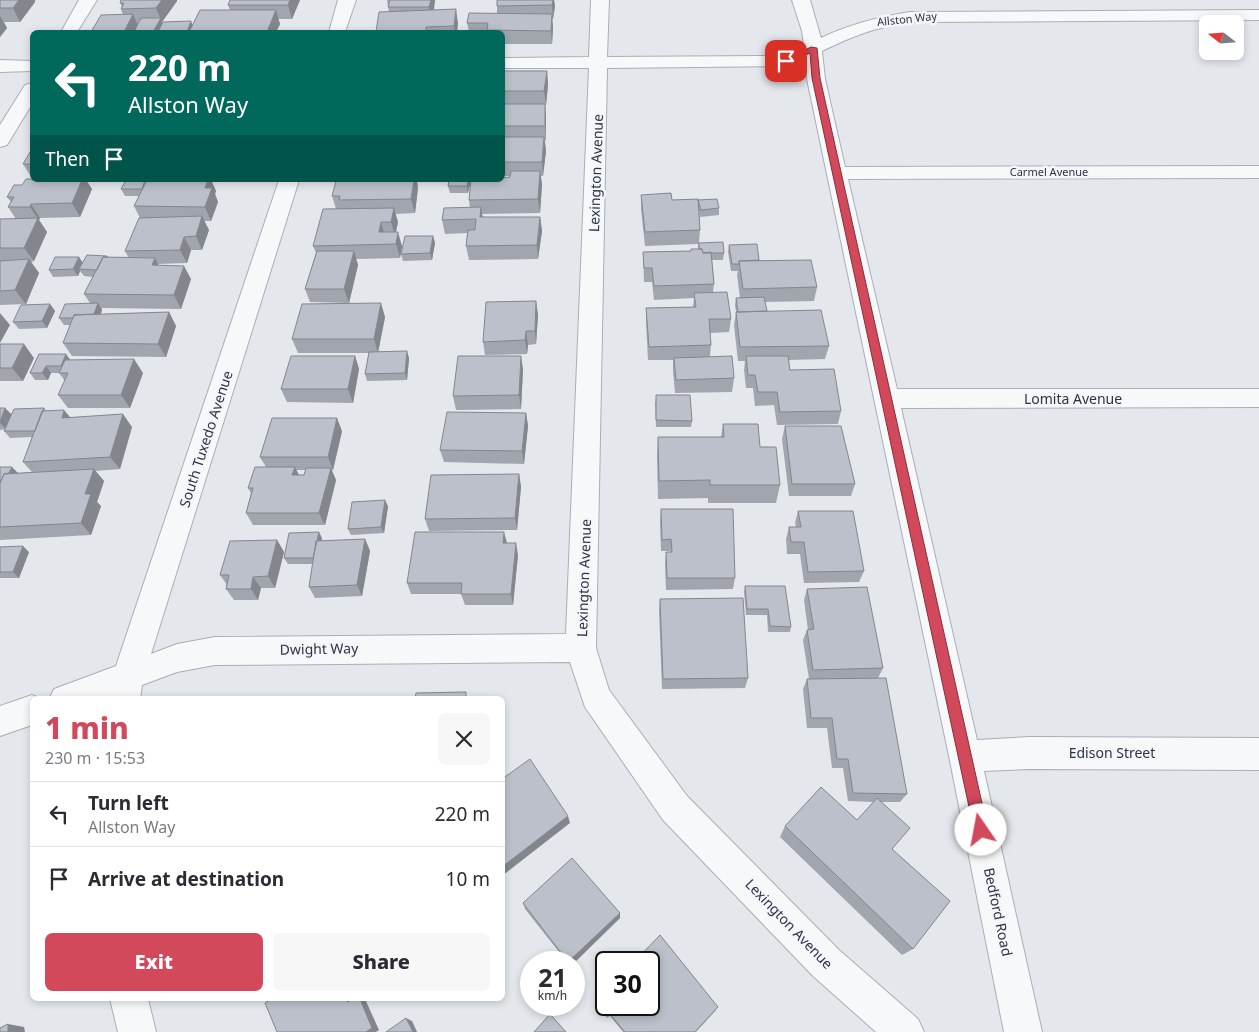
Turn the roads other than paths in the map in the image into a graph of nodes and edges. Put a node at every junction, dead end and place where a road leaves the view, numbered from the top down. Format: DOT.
graph roads {
  1 [pos="88,0"];
  2 [pos="347,0"];
  3 [pos="600,0"];
  4 [pos="801,0"];
  5 [pos="1259,15"];
  6 [pos="70,30"];
  7 [pos="337,30"];
  8 [pos="813,48"];
  9 [pos="600,62"];
  10 [pos="505,63"];
  11 [pos="0,66"];
  12 [pos="30,66"];
  13 [pos="30,92"];
  14 [pos="0,141"];
  15 [pos="1259,172"];
  16 [pos="838,173"];
  17 [pos="288,182"];
  18 [pos="1259,398"];
  19 [pos="887,399"];
  20 [pos="581,648"];
  21 [pos="126,688"];
  22 [pos="82,696"];
  23 [pos="30,711"];
  24 [pos="0,722"];
  25 [pos="1259,754"];
  26 [pos="965,756"];
  27 [pos="129,1001"];
  28 [pos="137,1032"];
  29 [pos="904,1032"];
  30 [pos="1023,1032"];
  1 -- 6 [label="street"];
  2 -- 7 [label="street"];
  3 -- 9 [label="street, Lexington Avenue"];
  4 -- 8 [label="street, Bedford Road"];
  5 -- 8 [label="street, Allston Way"];
  8 -- 9 [label="street, Allston Way"];
  8 -- 16 [label="street, Bedford Road"];
  9 -- 10 [label="street, Allston Way"];
  9 -- 20 [label="street, Lexington Avenue"];
  11 -- 12 [label="street"];
  13 -- 14 [label="street"];
  15 -- 16 [label="street, Carmel Avenue"];
  16 -- 19 [label="street, Bedford Road"];
  17 -- 21 [label="street, South Tuxedo Avenue"];
  18 -- 19 [label="street, Lomita Avenue"];
  19 -- 26 [label="street, Bedford Road"];
  20 -- 21 [label="street, Dwight Way"];
  20 -- 29 [label="street, Lexington Avenue"];
  21 -- 22 [label="street, Dwight Way"];
  23 -- 24 [label="street"];
  25 -- 26 [label="street, Edison Street"];
  26 -- 30 [label="street, Bedford Road"];
  27 -- 28 [label="street"];
}
